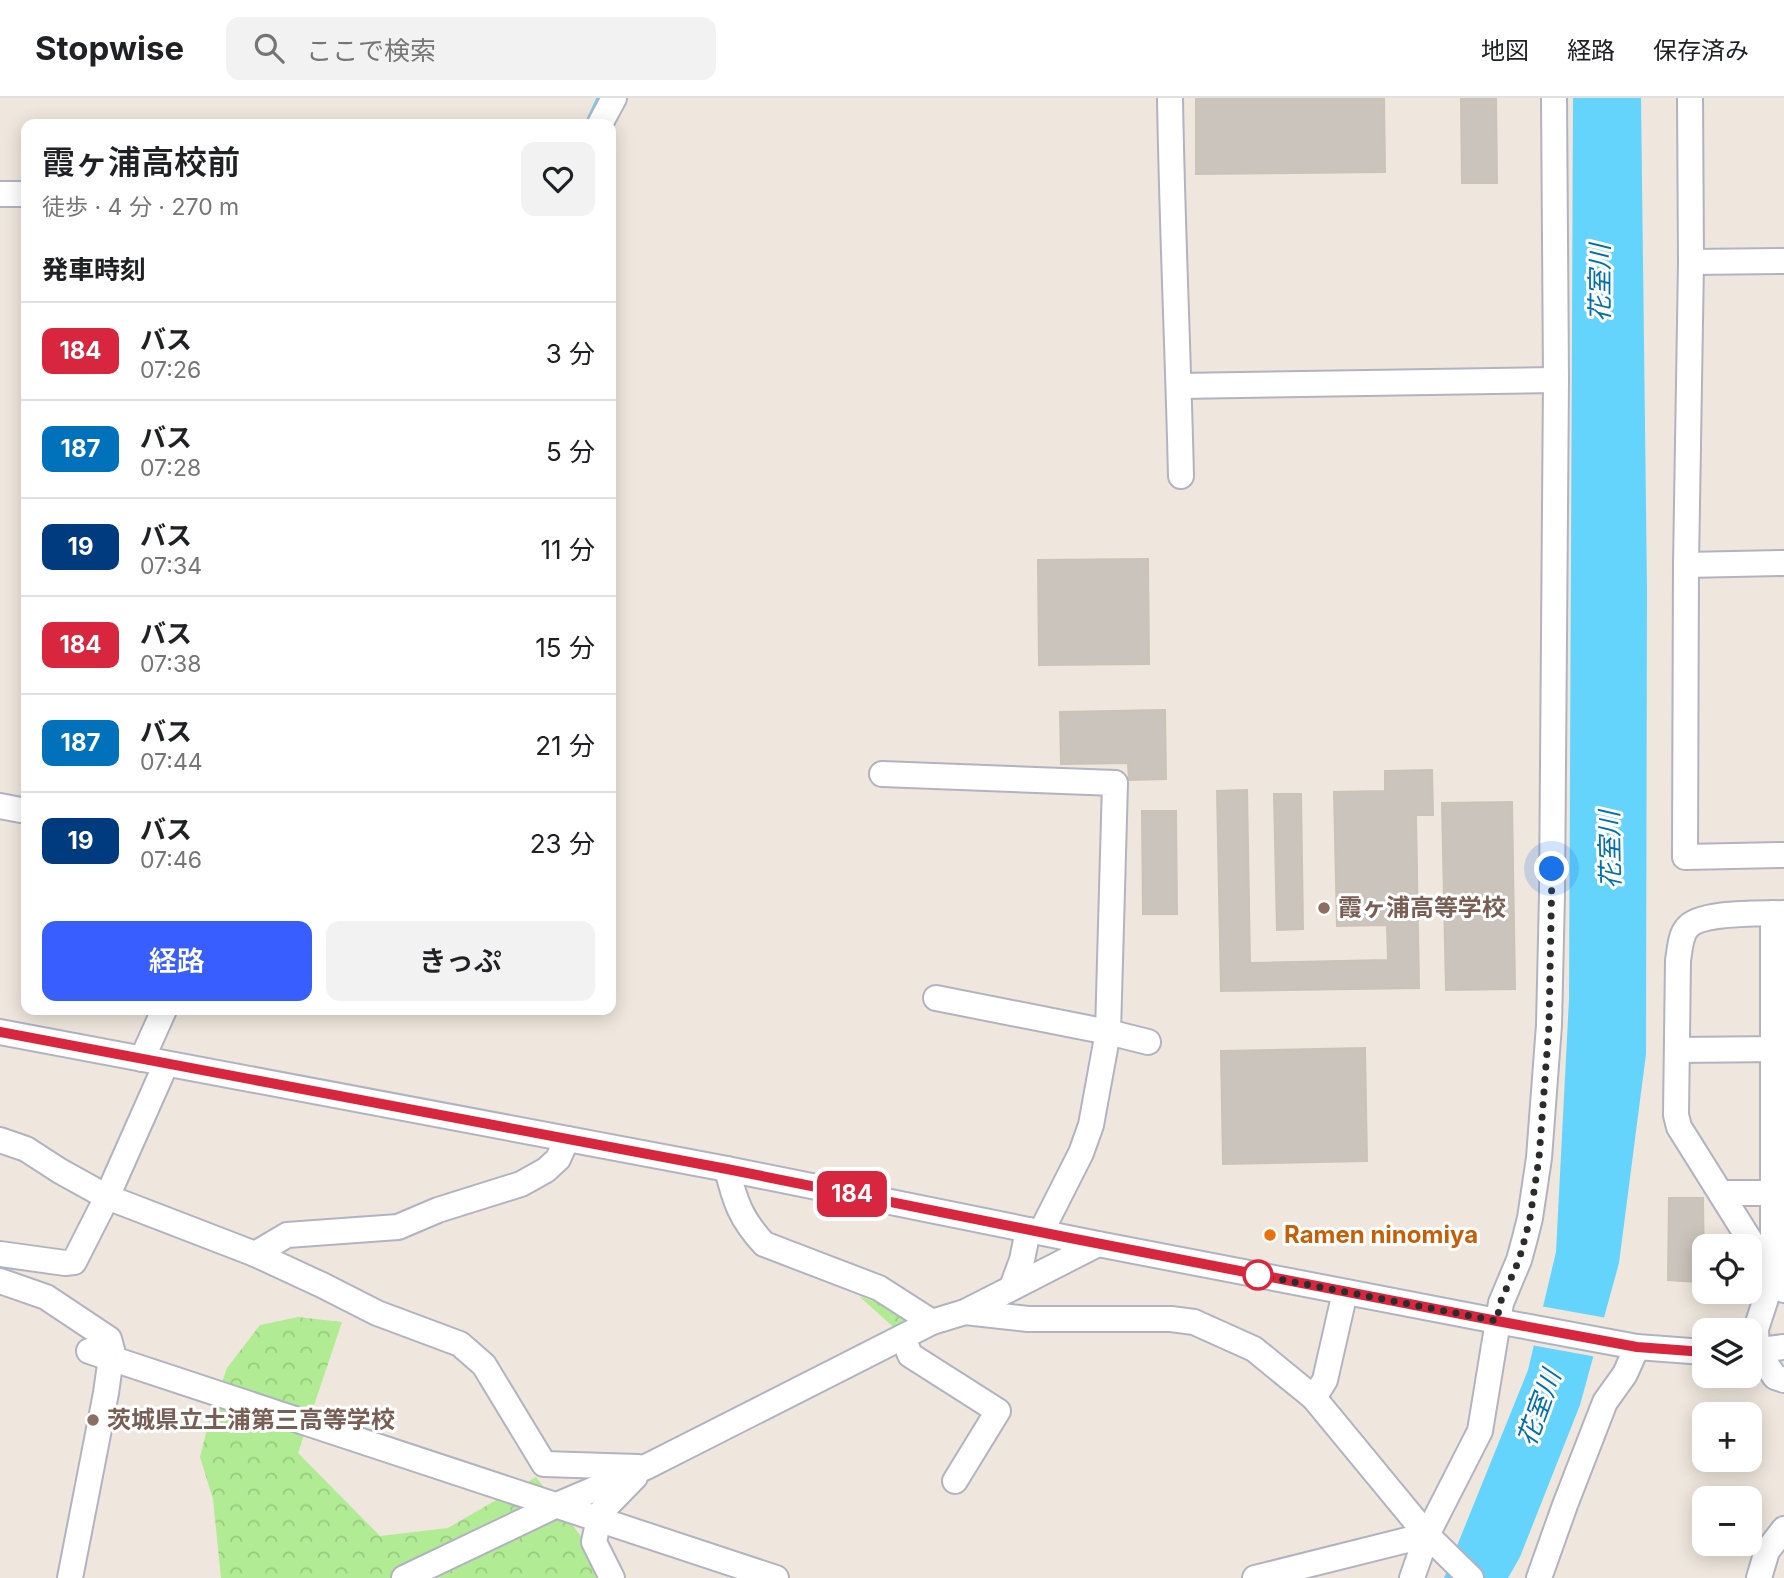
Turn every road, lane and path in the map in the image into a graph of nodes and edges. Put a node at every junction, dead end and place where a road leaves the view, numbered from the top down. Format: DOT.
graph roads {
  1 [pos="614,98"];
  2 [pos="1170,98"];
  3 [pos="1554,98"];
  4 [pos="1690,98"];
  5 [pos="603,119"];
  6 [pos="0,194"];
  7 [pos="21,194"];
  8 [pos="1784,261"];
  9 [pos="1691,262"];
  10 [pos="1556,380"];
  11 [pos="1179,386"];
  12 [pos="1181,475"];
  13 [pos="1784,563"];
  14 [pos="1686,565"];
  15 [pos="882,774"];
  16 [pos="0,806"];
  17 [pos="21,810"];
  18 [pos="1784,855"];
  19 [pos="1779,913"];
  20 [pos="936,998"];
  21 [pos="163,1015"];
  22 [pos="0,1032"];
  23 [pos="1108,1032"];
  24 [pos="1148,1042"];
  25 [pos="1779,1049"];
  26 [pos="1677,1050"];
  27 [pos="154,1062"];
  28 [pos="567,1139"];
  29 [pos="0,1140"];
  30 [pos="727,1169"];
  31 [pos="1721,1193"];
  32 [pos="1779,1193"];
  33 [pos="107,1197"];
  34 [pos="1035,1231"];
  35 [pos="1098,1244"];
  36 [pos="0,1254"];
  37 [pos="255,1254"];
  38 [pos="0,1281"];
  39 [pos="1779,1283"];
  40 [pos="1012,1287"];
  41 [pos="1345,1292"];
  42 [pos="965,1311"];
  43 [pos="1762,1318"];
  44 [pos="932,1322"];
  45 [pos="1507,1323"];
  46 [pos="903,1337"];
  47 [pos="1625,1345"];
  48 [pos="1784,1347"];
  49 [pos="1762,1350"];
  50 [pos="1692,1351"];
  51 [pos="104,1353"];
  52 [pos="1762,1361"];
  53 [pos="1784,1380"];
  54 [pos="1314,1398"];
  55 [pos="646,1467"];
  56 [pos="955,1481"];
  57 [pos="557,1505"];
  58 [pos="599,1520"];
  59 [pos="1784,1529"];
  60 [pos="1433,1541"];
  61 [pos="70,1578"];
  62 [pos="404,1578"];
  63 [pos="612,1578"];
  64 [pos="776,1578"];
  65 [pos="1255,1578"];
  66 [pos="1412,1578"];
  67 [pos="1471,1578"];
  68 [pos="1539,1578"];
  69 [pos="1759,1578"];
  1 -- 5 [label="street"];
  2 -- 11 [label="street"];
  3 -- 10 [label="street"];
  4 -- 9 [label="street"];
  6 -- 7 [label="street"];
  8 -- 9 [label="street"];
  9 -- 14 [label="street"];
  10 -- 11 [label="street"];
  10 -- 45 [label="street"];
  11 -- 12 [label="street"];
  13 -- 14 [label="street"];
  14 -- 18 [label="street"];
  15 -- 23 [label="street"];
  16 -- 17 [label="street"];
  19 -- 25 [label="street"];
  19 -- 26 [label="street"];
  20 -- 23 [label="street"];
  21 -- 27 [label="street"];
  22 -- 27 [label="street"];
  23 -- 24 [label="street"];
  23 -- 34 [label="street"];
  25 -- 26 [label="street"];
  25 -- 32 [label="street"];
  26 -- 31 [label="street"];
  27 -- 28 [label="street"];
  27 -- 33 [label="street"];
  28 -- 30 [label="street"];
  28 -- 37 [label="street"];
  29 -- 33 [label="street"];
  30 -- 34 [label="street"];
  30 -- 44 [label="street"];
  31 -- 32 [label="street"];
  31 -- 39 [label="street"];
  32 -- 39 [label="street"];
  33 -- 36 [label="street"];
  33 -- 37 [label="street"];
  34 -- 35 [label="street"];
  34 -- 40 [label="street"];
  35 -- 40 [label="street"];
  35 -- 41 [label="street"];
  37 -- 55 [label="street"];
  38 -- 51 [label="street"];
  39 -- 43 [label="street"];
  40 -- 42 [label="street"];
  41 -- 45 [label="street"];
  41 -- 54 [label="street"];
  42 -- 44 [label="street"];
  42 -- 54 [label="street"];
  44 -- 46 [label="street"];
  45 -- 47 [label="street"];
  45 -- 60 [label="street"];
  46 -- 55 [label="street"];
  46 -- 56 [label="street"];
  47 -- 50 [label="street"];
  47 -- 68 [label="street"];
  48 -- 49 [label="street"];
  51 -- 57 [label="street"];
  51 -- 61 [label="street"];
  52 -- 53 [label="street"];
  54 -- 60 [label="street"];
  55 -- 57 [label="street"];
  55 -- 58 [label="street"];
  57 -- 58 [label="street"];
  57 -- 62 [label="street"];
  58 -- 63 [label="street"];
  58 -- 64 [label="street"];
  59 -- 69 [label="street"];
  60 -- 65 [label="street"];
  60 -- 66 [label="street"];
  60 -- 67 [label="street"];
}
